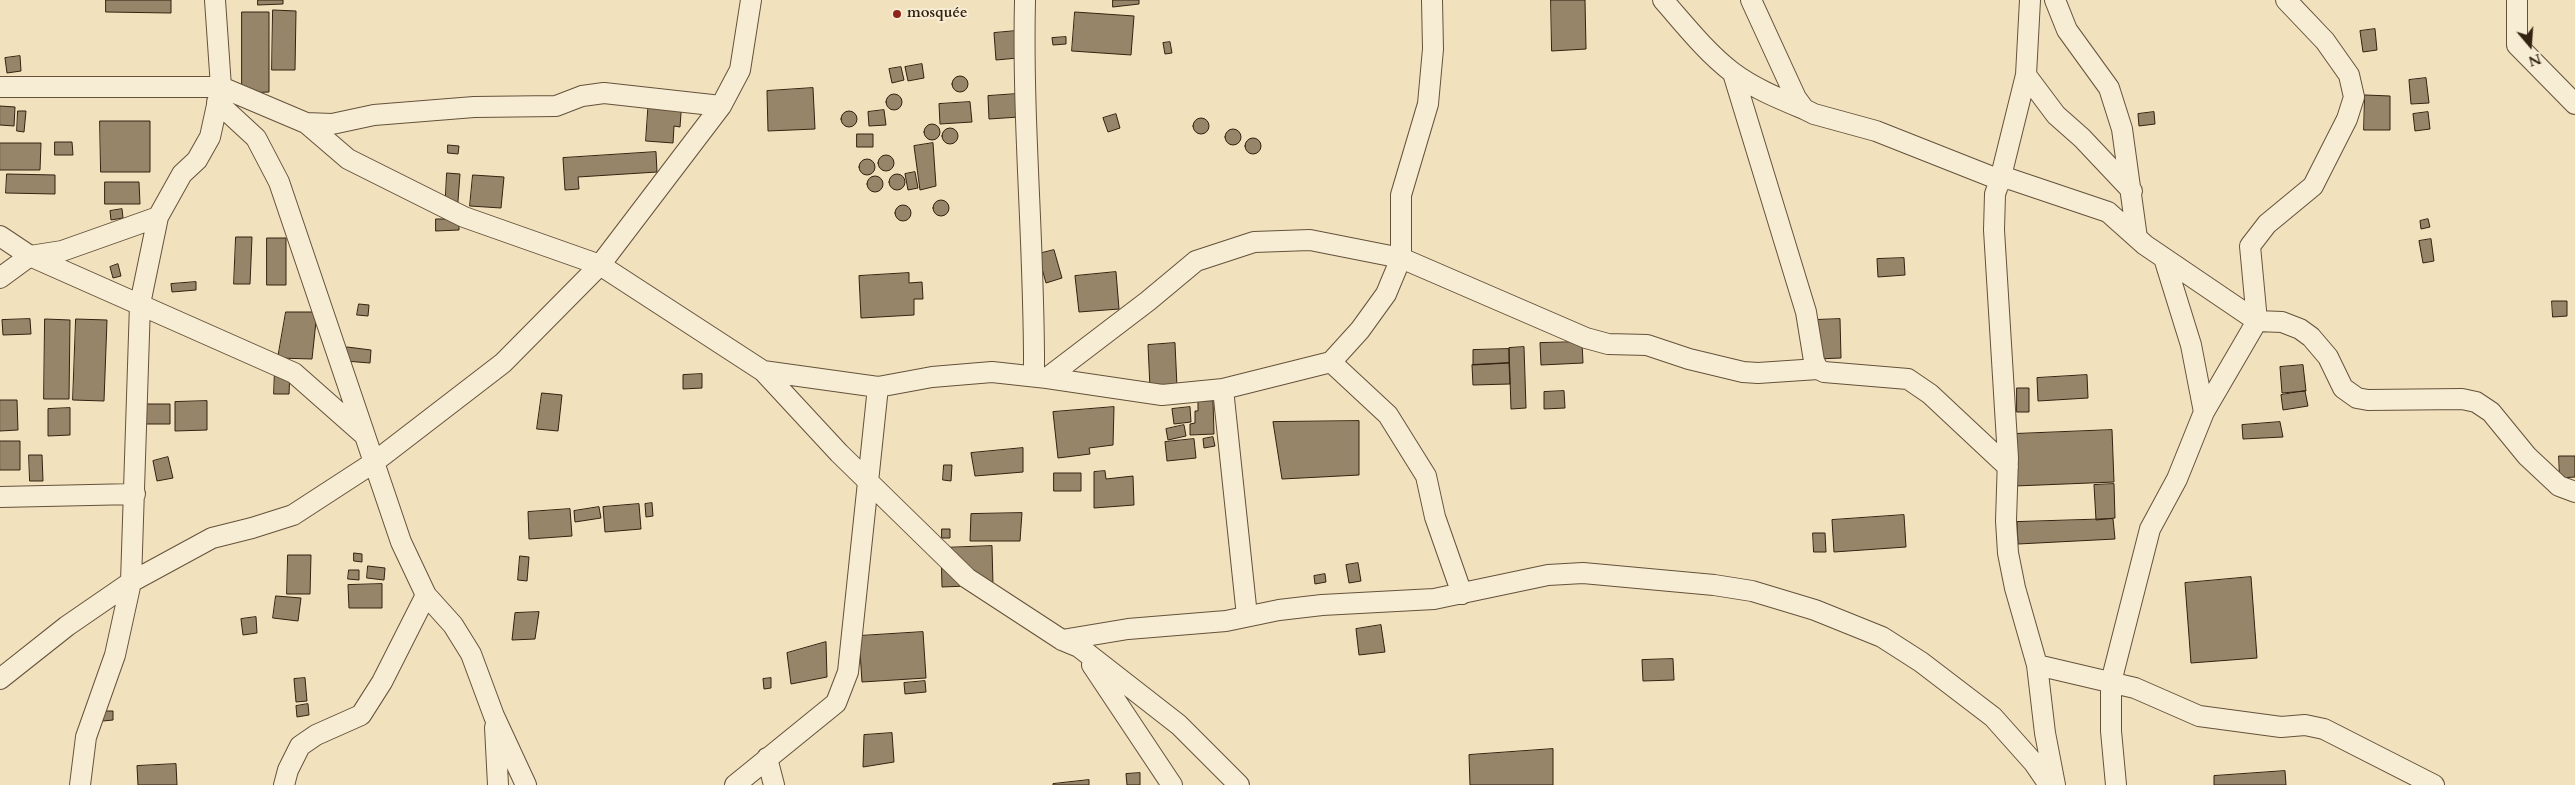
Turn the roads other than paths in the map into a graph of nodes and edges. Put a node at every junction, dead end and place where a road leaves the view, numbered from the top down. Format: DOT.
graph roads {
  1 [pos="201,0"];
  2 [pos="216,0"];
  3 [pos="751,0"];
  4 [pos="1025,0"];
  5 [pos="1432,0"];
  6 [pos="1663,0"];
  7 [pos="1750,0"];
  8 [pos="2030,0"];
  9 [pos="2055,0"];
  10 [pos="2286,0"];
  11 [pos="2517,0"];
  12 [pos="218,46"];
  13 [pos="1733,73"];
  14 [pos="2026,75"];
  15 [pos="0,86"];
  16 [pos="219,94"];
  17 [pos="2575,104"];
  18 [pos="721,106"];
  19 [pos="1804,109"];
  20 [pos="306,124"];
  21 [pos="2000,180"];
  22 [pos="2132,191"];
  23 [pos="158,217"];
  24 [pos="0,236"];
  25 [pos="2137,238"];
  26 [pos="30,256"];
  27 [pos="1401,258"];
  28 [pos="2164,258"];
  29 [pos="600,265"];
  30 [pos="0,278"];
  31 [pos="140,304"];
  32 [pos="2257,321"];
  33 [pos="1331,362"];
  34 [pos="1818,368"];
  35 [pos="763,371"];
  36 [pos="1040,377"];
  37 [pos="878,387"];
  38 [pos="1223,389"];
  39 [pos="2204,412"];
  40 [pos="363,435"];
  41 [pos="373,463"];
  42 [pos="2008,467"];
  43 [pos="870,483"];
  44 [pos="2575,492"];
  45 [pos="135,494"];
  46 [pos="0,497"];
  47 [pos="131,582"];
  48 [pos="1462,594"];
  49 [pos="426,595"];
  50 [pos="1247,616"];
  51 [pos="1071,644"];
  52 [pos="2037,665"];
  53 [pos="0,679"];
  54 [pos="2112,682"];
  55 [pos="494,716"];
  56 [pos="767,758"];
  57 [pos="80,785"];
  58 [pos="284,785"];
  59 [pos="498,785"];
  60 [pos="526,785"];
  61 [pos="735,785"];
  62 [pos="774,785"];
  63 [pos="1172,785"];
  64 [pos="1239,785"];
  65 [pos="2049,785"];
  66 [pos="2055,785"];
  67 [pos="2116,785"];
  68 [pos="2434,785"];
  1 -- 12 [label="street"];
  2 -- 12 [label="street"];
  3 -- 18 [label="street"];
  4 -- 36 [label="street"];
  5 -- 27 [label="street"];
  6 -- 13 [label="street"];
  7 -- 19 [label="street"];
  8 -- 14 [label="street"];
  9 -- 22 [label="street"];
  10 -- 32 [label="street"];
  11 -- 17 [label="street"];
  12 -- 16 [label="street"];
  13 -- 19 [label="street"];
  13 -- 34 [label="street"];
  14 -- 21 [label="street"];
  14 -- 22 [label="street"];
  15 -- 16 [label="street"];
  16 -- 20 [label="street"];
  16 -- 23 [label="street"];
  16 -- 40 [label="street"];
  18 -- 20 [label="street"];
  18 -- 29 [label="street"];
  19 -- 21 [label="street"];
  20 -- 29 [label="street"];
  21 -- 25 [label="street"];
  21 -- 42 [label="street"];
  22 -- 25 [label="street"];
  23 -- 26 [label="street"];
  23 -- 31 [label="street"];
  24 -- 26 [label="street"];
  25 -- 28 [label="street"];
  26 -- 30 [label="street"];
  26 -- 31 [label="street"];
  27 -- 33 [label="street"];
  27 -- 34 [label="street"];
  27 -- 36 [label="street"];
  28 -- 32 [label="street"];
  28 -- 39 [label="street"];
  29 -- 35 [label="street"];
  29 -- 41 [label="street"];
  31 -- 40 [label="street"];
  31 -- 45 [label="street"];
  32 -- 39 [label="street"];
  32 -- 44 [label="street"];
  33 -- 38 [label="street"];
  33 -- 48 [label="street"];
  34 -- 42 [label="street"];
  35 -- 37 [label="street"];
  35 -- 43 [label="street"];
  36 -- 37 [label="street"];
  36 -- 38 [label="street"];
  37 -- 43 [label="street"];
  38 -- 50 [label="street"];
  39 -- 54 [label="street"];
  40 -- 41 [label="street"];
  41 -- 47 [label="street"];
  41 -- 49 [label="street"];
  42 -- 52 [label="street"];
  43 -- 51 [label="street"];
  43 -- 56 [label="street"];
  45 -- 46 [label="street"];
  45 -- 47 [label="street"];
  47 -- 53 [label="street"];
  47 -- 57 [label="street"];
  48 -- 50 [label="street"];
  48 -- 65 [label="street"];
  49 -- 55 [label="street"];
  49 -- 58 [label="street"];
  50 -- 51 [label="street"];
  51 -- 63 [label="street"];
  51 -- 64 [label="street"];
  52 -- 54 [label="street"];
  52 -- 66 [label="street"];
  54 -- 67 [label="street"];
  54 -- 68 [label="street"];
  55 -- 59 [label="street"];
  55 -- 60 [label="street"];
  56 -- 61 [label="street"];
  56 -- 62 [label="street"];
}
